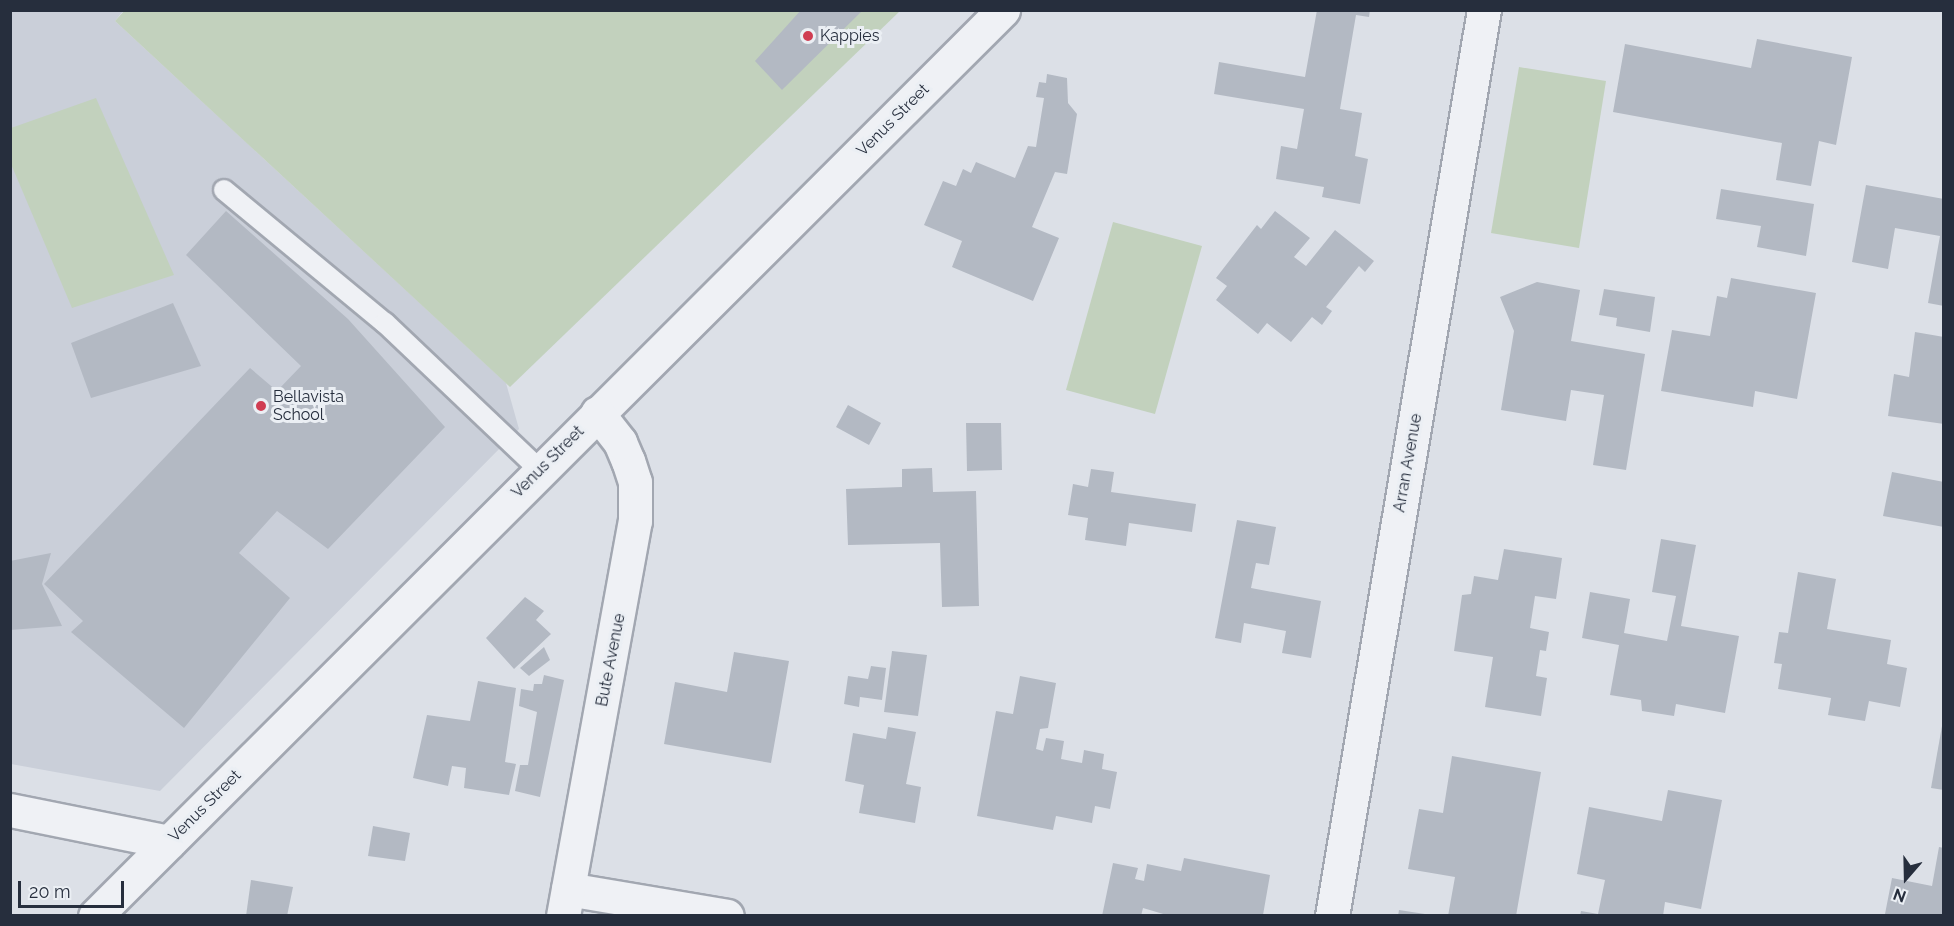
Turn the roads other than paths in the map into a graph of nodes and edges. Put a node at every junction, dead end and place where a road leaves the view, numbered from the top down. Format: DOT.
graph roads {
  1 [pos="1003,10"];
  2 [pos="1484,10"];
  3 [pos="224,190"];
  4 [pos="597,413"];
  5 [pos="540,470"];
  6 [pos="10,810"];
  7 [pos="169,842"];
  8 [pos="565,902"];
  9 [pos="95,915"];
  10 [pos="727,915"];
  11 [pos="1332,915"];
  1 -- 4 [label="street, Venus Street"];
  2 -- 11 [label="street, Arran Avenue"];
  3 -- 5 [label="lane"];
  4 -- 5 [label="street, Venus Street"];
  4 -- 8 [label="street, Bute Avenue"];
  5 -- 7 [label="street, Venus Street"];
  6 -- 7 [label="street"];
  7 -- 9 [label="street, Venus Street"];
  8 -- 10 [label="street"];
}
